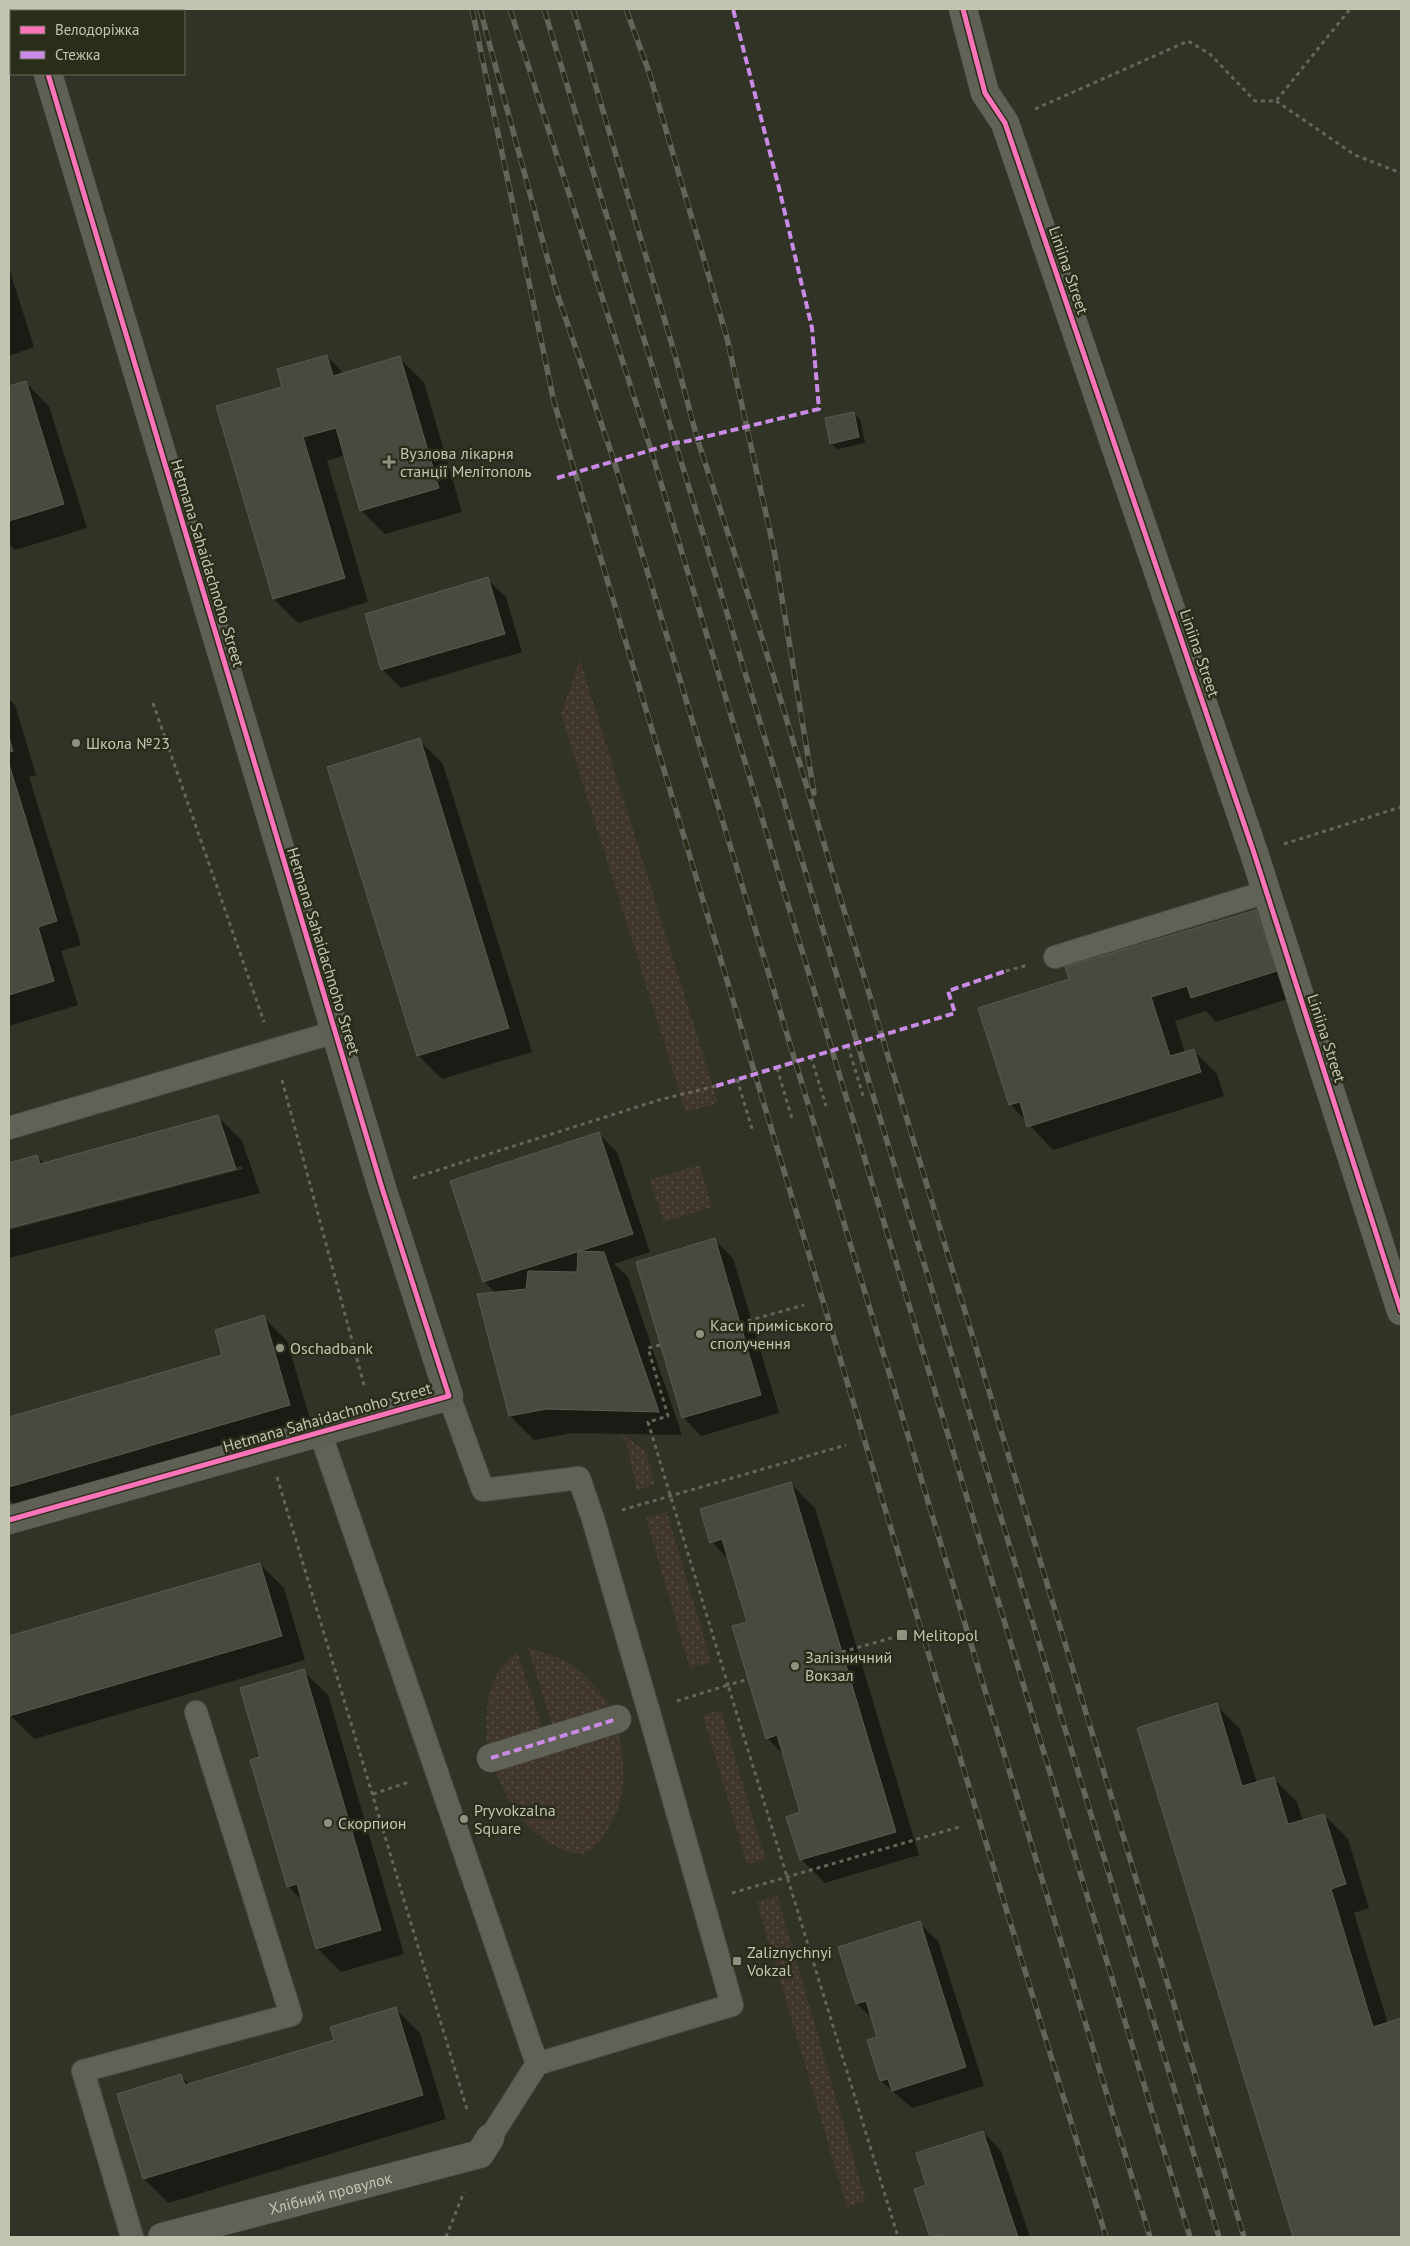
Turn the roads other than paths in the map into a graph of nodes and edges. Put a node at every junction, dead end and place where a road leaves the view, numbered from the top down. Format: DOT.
graph roads {
  1 [pos="963,9"];
  2 [pos="48,75"];
  3 [pos="1266,892"];
  4 [pos="1055,957"];
  5 [pos="336,1032"];
  6 [pos="9,1128"];
  7 [pos="1401,1311"];
  8 [pos="449,1396"];
  9 [pos="320,1432"];
  10 [pos="9,1520"];
  11 [pos="196,1712"];
  12 [pos="616,1719"];
  13 [pos="490,1758"];
  14 [pos="537,2064"];
  15 [pos="485,2146"];
  16 [pos="132,2237"];
  17 [pos="162,2237"];
  1 -- 3 [label="street, Liniina Street"];
  2 -- 5 [label="street, Hetmana Sahaidachnoho Street"];
  3 -- 4 [label="lane"];
  3 -- 7 [label="street, Liniina Street"];
  5 -- 6 [label="lane"];
  5 -- 8 [label="street, Hetmana Sahaidachnoho Street"];
  8 -- 9 [label="street, Hetmana Sahaidachnoho Street"];
  8 -- 14 [label="lane"];
  9 -- 10 [label="street, Hetmana Sahaidachnoho Street"];
  9 -- 14 [label="lane"];
  11 -- 16 [label="lane"];
  12 -- 13 [label="street"];
  14 -- 15 [label="lane"];
  15 -- 17 [label="street, Хлібний провулок"];
}
